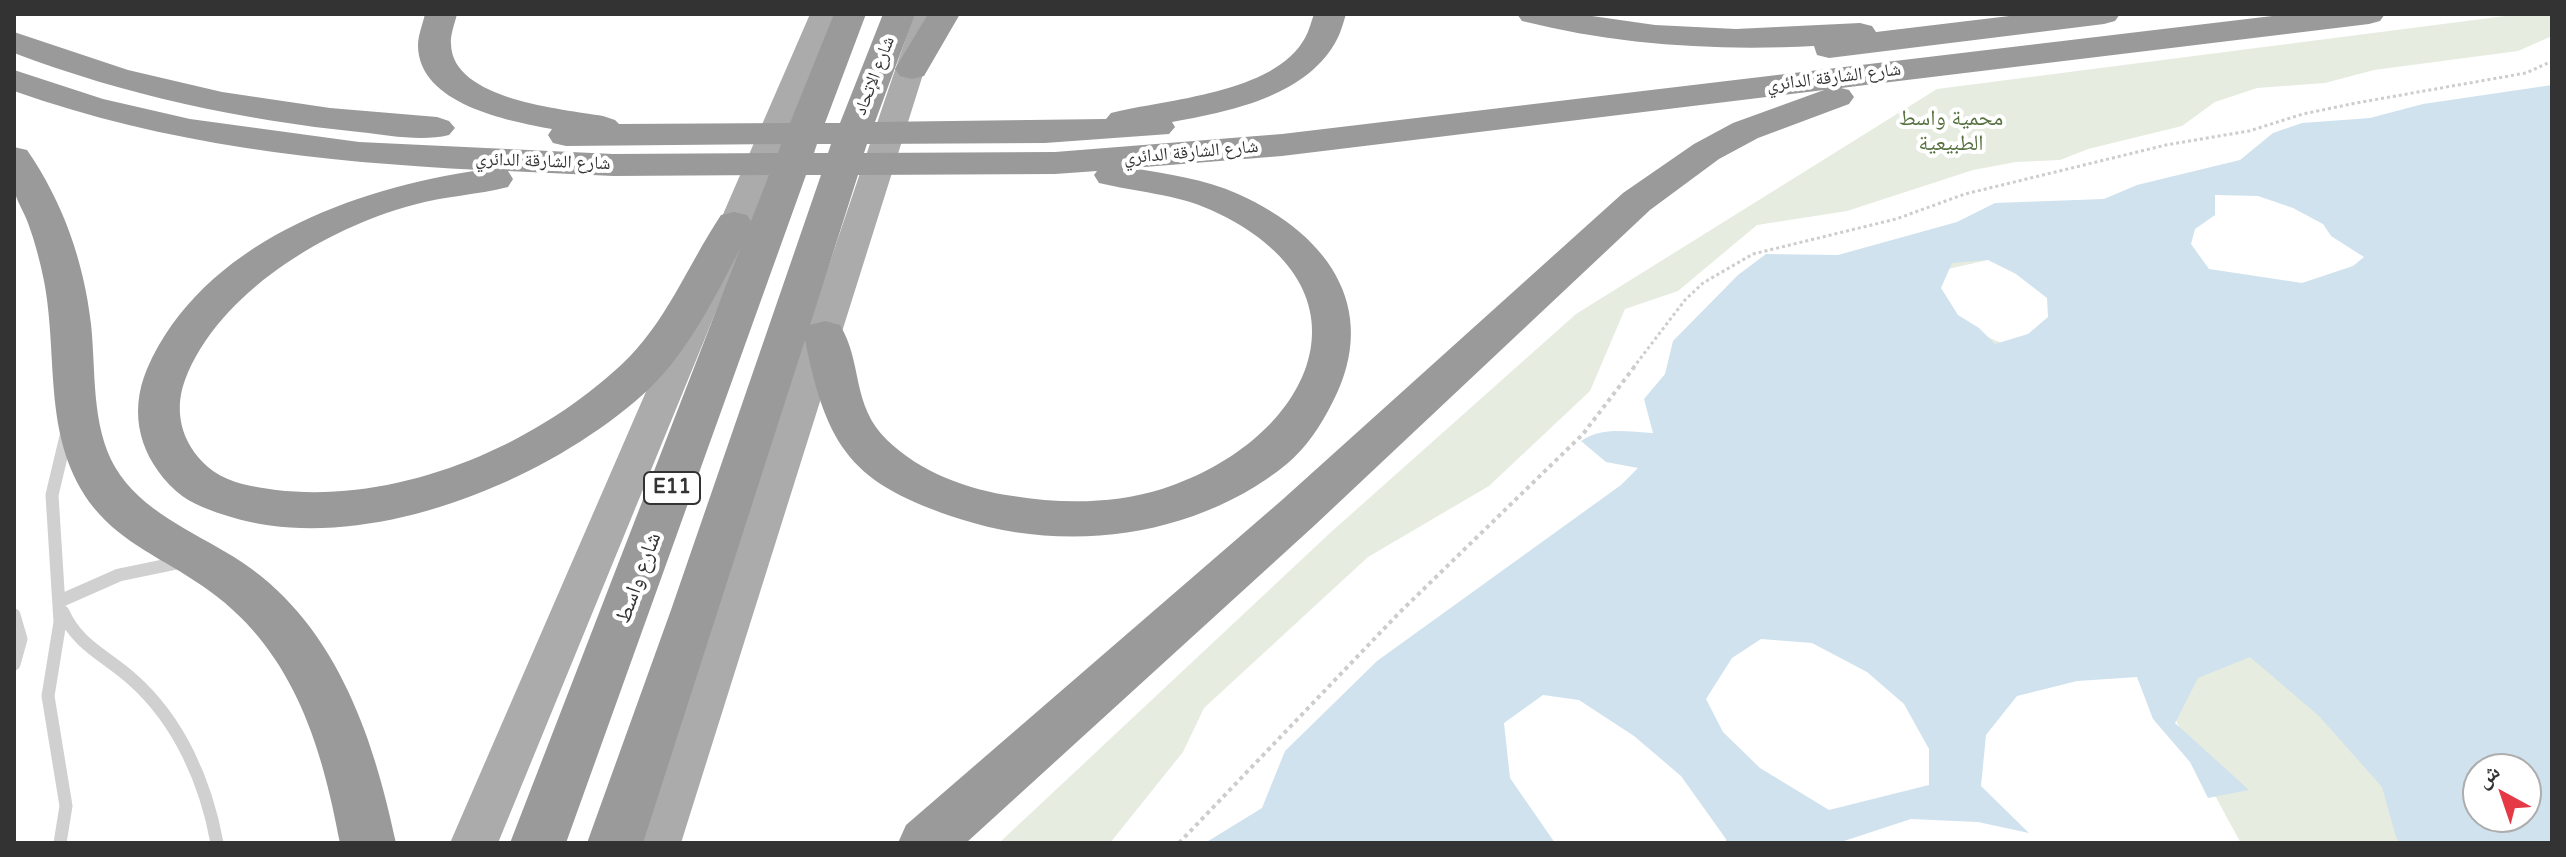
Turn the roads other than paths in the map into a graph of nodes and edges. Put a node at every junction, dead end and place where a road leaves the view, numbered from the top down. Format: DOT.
graph roads {
  1 [pos="441,14"];
  2 [pos="850,14"];
  3 [pos="899,14"];
  4 [pos="928,14"];
  5 [pos="944,14"];
  6 [pos="1330,14"];
  7 [pos="1533,14"];
  8 [pos="2369,14"];
  9 [pos="819,19"];
  10 [pos="2006,25"];
  11 [pos="2097,31"];
  12 [pos="14,42"];
  13 [pos="912,69"];
  14 [pos="14,80"];
  15 [pos="1050,148"];
  16 [pos="625,149"];
  17 [pos="14,158"];
  18 [pos="734,224"];
  19 [pos="825,335"];
  20 [pos="75,406"];
  21 [pos="200,561"];
  22 [pos="60,601"];
  23 [pos="14,615"];
  24 [pos="14,664"];
  25 [pos="60,843"];
  26 [pos="217,843"];
  27 [pos="368,843"];
  28 [pos="474,843"];
  29 [pos="538,843"];
  30 [pos="615,843"];
  31 [pos="657,843"];
  32 [pos="926,843"];
  1 -- 16 [label="highway"];
  2 -- 29 [label="highway, شارع واسط / E11"];
  3 -- 30 [label="highway, شارع الإتحاد / E11"];
  4 -- 13 [label="main road"];
  5 -- 13 [label="highway"];
  6 -- 15 [label="highway"];
  7 -- 10 [label="highway"];
  8 -- 11 [label="highway, شارع الشارقة الدائري"];
  9 -- 18 [label="main road"];
  10 -- 11 [label="highway, شارع الشارقة الدائري"];
  10 -- 15 [label="highway, شارع الشارقة الدائري"];
  11 -- 15 [label="highway, شارع الشارقة الدائري"];
  11 -- 32 [label="highway"];
  12 -- 16 [label="highway, شارع الشارقة الدائري"];
  13 -- 19 [label="main road"];
  14 -- 16 [label="highway, شارع الشارقة الدائري"];
  15 -- 16 [label="highway, شارع الشارقة الدائري"];
  15 -- 19 [label="highway"];
  16 -- 18 [label="highway"];
  17 -- 20 [label="highway"];
  18 -- 28 [label="main road"];
  19 -- 31 [label="main road"];
  20 -- 21 [label="highway"];
  20 -- 22 [label="lane"];
  21 -- 22 [label="lane"];
  21 -- 27 [label="highway"];
  22 -- 25 [label="lane"];
  22 -- 26 [label="lane"];
  23 -- 24 [label="lane"];
}
